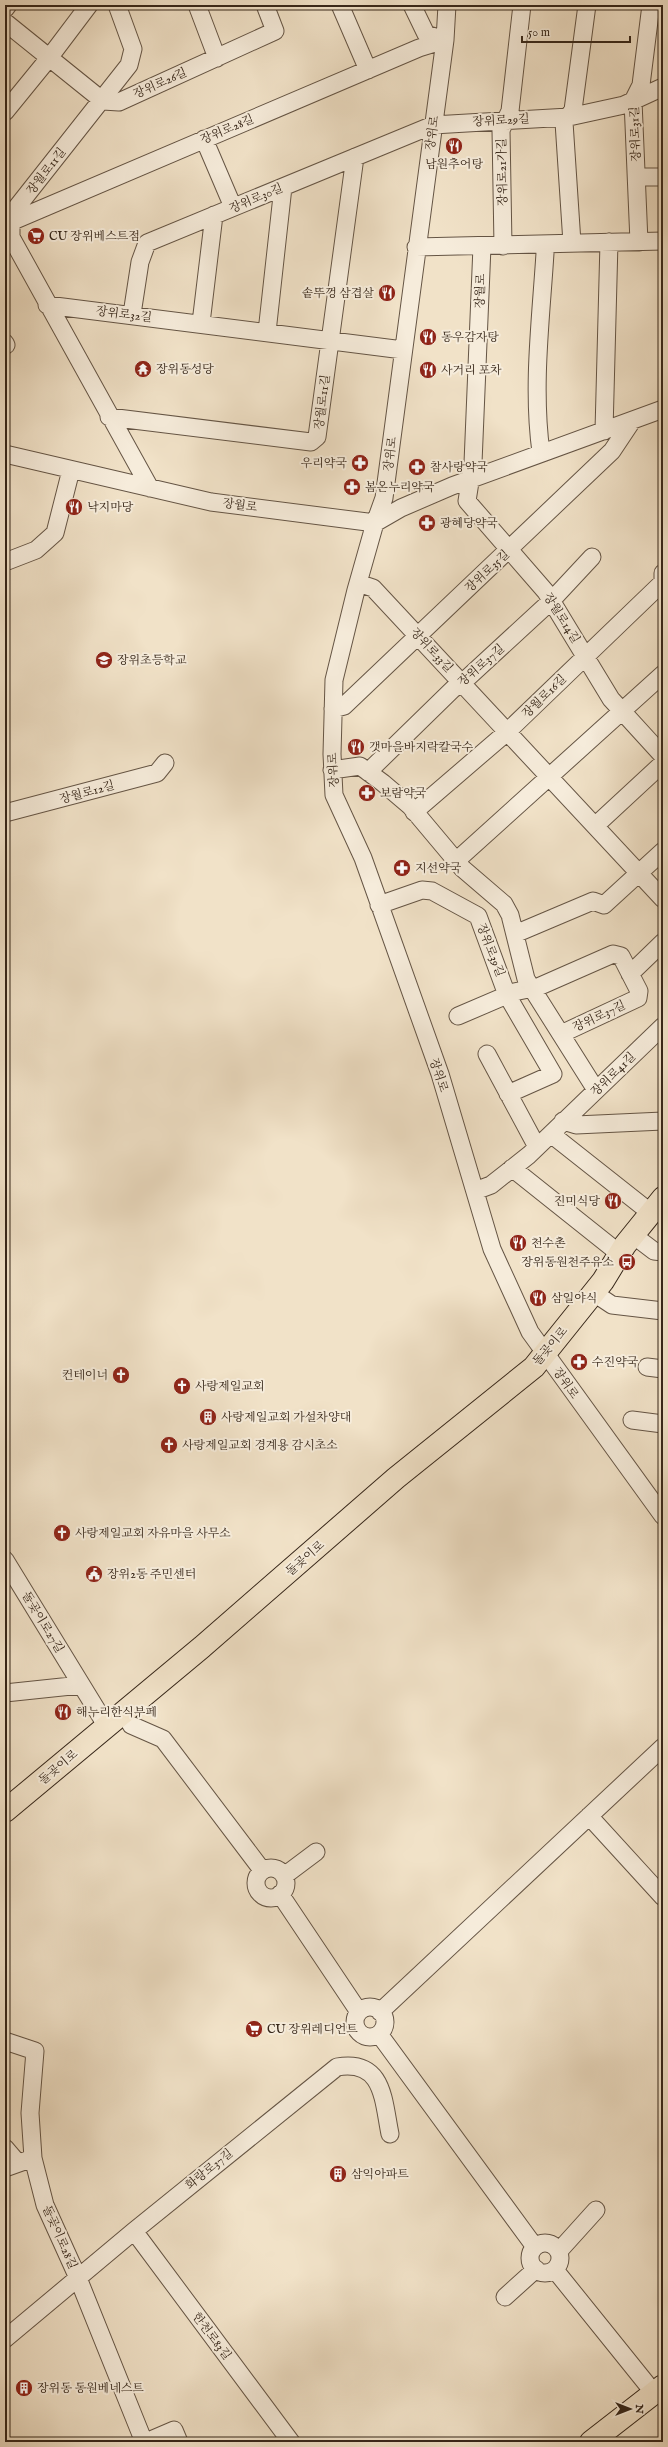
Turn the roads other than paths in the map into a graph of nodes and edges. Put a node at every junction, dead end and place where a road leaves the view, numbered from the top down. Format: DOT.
graph roads {
  1 [pos="8,5"];
  2 [pos="89,5"];
  3 [pos="117,5"];
  4 [pos="197,5"];
  5 [pos="265,5"];
  6 [pos="340,5"];
  7 [pos="412,5"];
  8 [pos="447,5"];
  9 [pos="522,5"];
  10 [pos="587,5"];
  11 [pos="651,5"];
  12 [pos="5,9"];
  13 [pos="5,22"];
  14 [pos="445,40"];
  15 [pos="50,58"];
  16 [pos="217,58"];
  17 [pos="368,70"];
  18 [pos="663,86"];
  19 [pos="103,101"];
  20 [pos="633,101"];
  21 [pos="5,112"];
  22 [pos="568,117"];
  23 [pos="506,120"];
  24 [pos="433,125"];
  25 [pos="204,139"];
  26 [pos="355,157"];
  27 [pos="637,177"];
  28 [pos="663,177"];
  29 [pos="283,186"];
  30 [pos="233,207"];
  31 [pos="214,215"];
  32 [pos="8,223"];
  33 [pos="663,241"];
  34 [pos="610,242"];
  35 [pos="639,242"];
  36 [pos="572,243"];
  37 [pos="543,244"];
  38 [pos="482,246"];
  39 [pos="503,246"];
  40 [pos="416,247"];
  41 [pos="47,305"];
  42 [pos="132,314"];
  43 [pos="201,323"];
  44 [pos="266,332"];
  45 [pos="329,340"];
  46 [pos="403,350"];
  47 [pos="663,409"];
  48 [pos="109,417"];
  49 [pos="632,421"];
  50 [pos="604,431"];
  51 [pos="541,452"];
  52 [pos="5,454"];
  53 [pos="71,470"];
  54 [pos="469,480"];
  55 [pos="150,488"];
  56 [pos="375,523"];
  57 [pos="510,550"];
  58 [pos="592,557"];
  59 [pos="5,562"];
  60 [pos="663,573"];
  61 [pos="358,583"];
  62 [pos="552,601"];
  63 [pos="418,636"];
  64 [pos="585,656"];
  65 [pos="663,674"];
  66 [pos="462,683"];
  67 [pos="333,709"];
  68 [pos="622,712"];
  69 [pos="507,732"];
  70 [pos="663,756"];
  71 [pos="164,763"];
  72 [pos="663,764"];
  73 [pos="332,770"];
  74 [pos="368,772"];
  75 [pos="550,778"];
  76 [pos="414,812"];
  77 [pos="5,813"];
  78 [pos="595,826"];
  79 [pos="663,851"];
  80 [pos="456,861"];
  81 [pos="639,873"];
  82 [pos="663,898"];
  83 [pos="379,905"];
  84 [pos="515,934"];
  85 [pos="663,942"];
  86 [pos="630,974"];
  87 [pos="531,987"];
  88 [pos="507,994"];
  89 [pos="458,1016"];
  90 [pos="663,1026"];
  91 [pos="561,1034"];
  92 [pos="487,1054"];
  93 [pos="596,1090"];
  94 [pos="508,1094"];
  95 [pos="563,1121"];
  96 [pos="663,1121"];
  97 [pos="551,1134"];
  98 [pos="537,1148"];
  99 [pos="512,1168"];
  100 [pos="475,1192"];
  101 [pos="657,1205"];
  102 [pos="633,1235"];
  103 [pos="663,1252"];
  104 [pos="620,1254"];
  105 [pos="594,1293"];
  106 [pos="663,1311"];
  107 [pos="546,1354"];
  108 [pos="632,1420"];
  109 [pos="663,1424"];
  110 [pos="663,1516"];
  111 [pos="5,1560"];
  112 [pos="10,1582"];
  113 [pos="81,1685"];
  114 [pos="5,1693"];
  115 [pos="106,1725"];
  116 [pos="131,1725"];
  117 [pos="663,1747"];
  118 [pos="5,1811"];
  119 [pos="589,1816"];
  120 [pos="316,1852"];
  121 [pos="262,1870"];
  122 [pos="284,1876"];
  123 [pos="280,1894"];
  124 [pos="663,1897"];
  125 [pos="359,2012"];
  126 [pos="380,2012"];
  127 [pos="379,2034"];
  128 [pos="5,2041"];
  129 [pos="390,2134"];
  130 [pos="5,2148"];
  131 [pos="19,2163"];
  132 [pos="596,2210"];
  133 [pos="134,2231"];
  134 [pos="535,2247"];
  135 [pos="559,2251"];
  136 [pos="536,2269"];
  137 [pos="555,2270"];
  138 [pos="78,2278"];
  139 [pos="505,2297"];
  140 [pos="5,2339"];
  141 [pos="658,2389"];
  142 [pos="145,2442"];
  143 [pos="179,2442"];
  144 [pos="291,2442"];
  145 [pos="592,2442"];
  1 -- 12 [label="street"];
  2 -- 15 [label="street"];
  3 -- 19 [label="street, 장월로11길"];
  4 -- 16 [label="street"];
  5 -- 16 [label="street, 장위로26길"];
  6 -- 17 [label="street"];
  7 -- 14 [label="street"];
  8 -- 14 [label="street, 장위로"];
  9 -- 23 [label="street, 장위로21가길"];
  10 -- 22 [label="street"];
  11 -- 20 [label="street, 장위로31길"];
  13 -- 15 [label="street"];
  14 -- 17 [label="street, 장위로28길"];
  14 -- 24 [label="street, 장위로"];
  15 -- 19 [label="street"];
  15 -- 21 [label="street"];
  16 -- 19 [label="street, 장위로26길"];
  17 -- 25 [label="street, 장위로28길"];
  18 -- 20 [label="street, 장위로29길"];
  19 -- 32 [label="street, 장월로11길"];
  20 -- 22 [label="street, 장위로29길"];
  20 -- 27 [label="street, 장위로31길"];
  22 -- 23 [label="street, 장위로29길"];
  22 -- 36 [label="street"];
  23 -- 24 [label="street, 장위로29길"];
  23 -- 39 [label="street, 장위로21가길"];
  24 -- 26 [label="street, 장위로30길"];
  24 -- 40 [label="street, 장위로"];
  25 -- 30 [label="street"];
  25 -- 32 [label="street, 장위로28길"];
  26 -- 29 [label="street, 장위로30길"];
  26 -- 45 [label="street, 장월로11길"];
  27 -- 28 [label="street"];
  27 -- 35 [label="street, 장위로31길"];
  29 -- 30 [label="street, 장위로30길"];
  29 -- 44 [label="street"];
  30 -- 31 [label="street, 장위로30길"];
  31 -- 42 [label="street, 장위로30길"];
  31 -- 43 [label="street"];
  32 -- 41 [label="street"];
  33 -- 35 [label="street"];
  34 -- 35 [label="street"];
  34 -- 36 [label="street"];
  34 -- 50 [label="street"];
  36 -- 37 [label="street"];
  37 -- 39 [label="street"];
  37 -- 51 [label="street"];
  38 -- 39 [label="street"];
  38 -- 40 [label="street"];
  38 -- 54 [label="street, 장월로"];
  40 -- 46 [label="street, 장위로"];
  41 -- 42 [label="street, 장위로32길"];
  41 -- 48 [label="street"];
  42 -- 43 [label="street, 장위로32길"];
  43 -- 44 [label="street, 장위로32길"];
  44 -- 45 [label="street, 장위로32길"];
  45 -- 46 [label="street, 장위로32길"];
  45 -- 48 [label="street, 장월로11길"];
  46 -- 56 [label="street, 장위로"];
  47 -- 49 [label="street"];
  48 -- 55 [label="street"];
  49 -- 50 [label="street"];
  49 -- 57 [label="street, 장위로35길"];
  50 -- 51 [label="street"];
  51 -- 54 [label="street"];
  52 -- 53 [label="street, 장월로"];
  53 -- 55 [label="street, 장월로"];
  53 -- 59 [label="street"];
  54 -- 56 [label="street"];
  54 -- 57 [label="street, 장월로14길"];
  55 -- 56 [label="street, 장월로"];
  56 -- 61 [label="street, 장위로"];
  57 -- 62 [label="street, 장월로14길"];
  57 -- 63 [label="street, 장위로35길"];
  58 -- 62 [label="street, 장위로37길"];
  60 -- 64 [label="street, 장월로16길"];
  61 -- 63 [label="street, 장위로33길"];
  61 -- 67 [label="street, 장위로"];
  62 -- 64 [label="street, 장월로14길"];
  62 -- 66 [label="street, 장위로37길"];
  63 -- 66 [label="street, 장위로33길"];
  63 -- 67 [label="street, 장위로35길"];
  64 -- 68 [label="street, 장월로14길"];
  64 -- 69 [label="street, 장월로16길"];
  65 -- 68 [label="street"];
  66 -- 69 [label="street, 장위로33길"];
  66 -- 74 [label="street, 장위로37길"];
  67 -- 73 [label="street, 장위로"];
  68 -- 70 [label="street, 장월로14길"];
  68 -- 75 [label="street"];
  69 -- 75 [label="street, 장위로33길"];
  69 -- 76 [label="street, 장월로16길"];
  71 -- 77 [label="street, 장월로12길"];
  72 -- 78 [label="street"];
  73 -- 74 [label="street, 장위로37길"];
  73 -- 83 [label="street, 장위로"];
  74 -- 76 [label="street, 장위로37길"];
  75 -- 78 [label="street, 장위로33길"];
  75 -- 80 [label="street"];
  76 -- 80 [label="street, 장위로37길"];
  78 -- 81 [label="street, 장위로33길"];
  79 -- 81 [label="street"];
  80 -- 84 [label="street, 장위로37길"];
  81 -- 82 [label="street, 장위로33길"];
  81 -- 84 [label="street"];
  83 -- 88 [label="street, 장위로39길"];
  83 -- 100 [label="street, 장위로"];
  84 -- 87 [label="street, 장위로37길"];
  85 -- 86 [label="street"];
  86 -- 87 [label="street, 장위로37길"];
  86 -- 91 [label="street, 장위로37길"];
  87 -- 88 [label="street, 장위로37길"];
  87 -- 91 [label="street, 장위로37길"];
  88 -- 89 [label="street"];
  88 -- 94 [label="street, 장위로39길"];
  90 -- 93 [label="street, 장위로41길"];
  91 -- 93 [label="street, 장위로37길"];
  92 -- 94 [label="street"];
  93 -- 95 [label="street, 장위로41길"];
  94 -- 98 [label="street"];
  95 -- 96 [label="street"];
  95 -- 97 [label="street, 장위로41길"];
  97 -- 98 [label="street, 장위로41길"];
  97 -- 101 [label="street, 돌곶이로"];
  98 -- 99 [label="street, 장위로41길"];
  99 -- 100 [label="street, 장위로41길"];
  99 -- 104 [label="street"];
  100 -- 107 [label="street, 장위로"];
  101 -- 102 [label="main road, 돌곶이로"];
  102 -- 103 [label="street"];
  102 -- 104 [label="main road, 돌곶이로"];
  104 -- 105 [label="main road, 돌곶이로"];
  105 -- 106 [label="street"];
  105 -- 107 [label="main road, 돌곶이로"];
  107 -- 110 [label="street, 장위로"];
  107 -- 115 [label="main road, 돌곶이로"];
  108 -- 109 [label="street"];
  111 -- 112 [label="street, 돌곶이로27길"];
  112 -- 113 [label="street, 돌곶이로27길"];
  113 -- 114 [label="street"];
  113 -- 115 [label="street, 돌곶이로27길"];
  115 -- 118 [label="main road, 돌곶이로"];
  116 -- 121 [label="street"];
  117 -- 119 [label="street"];
  119 -- 124 [label="street"];
  119 -- 126 [label="street"];
  120 -- 122 [label="street"];
  121 -- 122 [label="street"];
  121 -- 123 [label="street"];
  122 -- 123 [label="street"];
  123 -- 125 [label="street"];
  125 -- 126 [label="street"];
  125 -- 127 [label="street"];
  126 -- 127 [label="street"];
  127 -- 134 [label="street"];
  128 -- 131 [label="street, 돌곶이로28길"];
  129 -- 133 [label="street, 화랑로37길"];
  130 -- 131 [label="street, 돌곶이로28길"];
  131 -- 138 [label="street, 돌곶이로28길"];
  132 -- 135 [label="street"];
  133 -- 138 [label="street, 화랑로37길"];
  133 -- 144 [label="street, 한천로83길"];
  134 -- 135 [label="street"];
  134 -- 136 [label="street"];
  135 -- 137 [label="street"];
  136 -- 137 [label="street"];
  136 -- 139 [label="street"];
  137 -- 141 [label="street"];
  138 -- 140 [label="street, 화랑로37길"];
  138 -- 142 [label="street, 돌곶이로28길"];
  141 -- 145 [label="main road"];
  142 -- 143 [label="street, 돌곶이로28길"];
}
